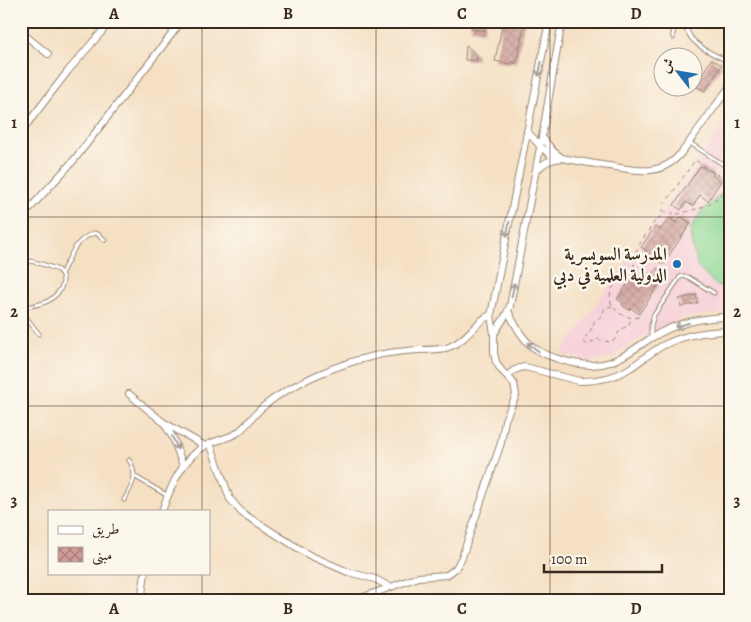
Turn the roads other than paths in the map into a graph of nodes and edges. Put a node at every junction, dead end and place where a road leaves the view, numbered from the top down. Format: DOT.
graph roads {
  1 [pos="111,21"];
  2 [pos="182,21"];
  3 [pos="549,21"];
  4 [pos="562,21"];
  5 [pos="21,32"];
  6 [pos="673,38"];
  7 [pos="48,54"];
  8 [pos="730,61"];
  9 [pos="730,86"];
  10 [pos="527,131"];
  11 [pos="21,132"];
  12 [pos="542,137"];
  13 [pos="689,142"];
  14 [pos="540,146"];
  15 [pos="562,158"];
  16 [pos="555,159"];
  17 [pos="730,166"];
  18 [pos="536,172"];
  19 [pos="21,218"];
  20 [pos="105,240"];
  21 [pos="21,260"];
  22 [pos="61,274"];
  23 [pos="714,293"];
  24 [pos="21,310"];
  25 [pos="508,311"];
  26 [pos="491,316"];
  27 [pos="730,317"];
  28 [pos="730,331"];
  29 [pos="39,334"];
  30 [pos="494,334"];
  31 [pos="651,338"];
  32 [pos="508,376"];
  33 [pos="129,394"];
  34 [pos="163,422"];
  35 [pos="208,444"];
  36 [pos="129,460"];
  37 [pos="183,466"];
  38 [pos="134,476"];
  39 [pos="168,496"];
  40 [pos="124,500"];
  41 [pos="162,510"];
  42 [pos="145,574"];
  43 [pos="390,587"];
  44 [pos="141,601"];
  45 [pos="353,601"];
  1 -- 11 [label="street"];
  2 -- 19 [label="street"];
  3 -- 10 [label="street, one-way"];
  4 -- 12 [label="street"];
  5 -- 7 [label="street"];
  6 -- 8 [label="lane"];
  9 -- 13 [label="street"];
  10 -- 14 [label="street"];
  10 -- 26 [label="street, one-way"];
  12 -- 14 [label="street"];
  12 -- 15 [label="street"];
  13 -- 15 [label="street"];
  13 -- 17 [label="lane"];
  14 -- 16 [label="street"];
  14 -- 18 [label="street"];
  15 -- 16 [label="street"];
  16 -- 18 [label="street"];
  25 -- 18 [label="street, one-way"];
  20 -- 22 [label="lane"];
  21 -- 22 [label="lane"];
  22 -- 24 [label="lane"];
  23 -- 31 [label="lane"];
  24 -- 29 [label="lane"];
  25 -- 30 [label="street"];
  31 -- 25 [label="street, one-way"];
  26 -- 30 [label="street"];
  26 -- 35 [label="street"];
  27 -- 31 [label="street, one-way"];
  28 -- 32 [label="street"];
  30 -- 32 [label="street"];
  32 -- 43 [label="street"];
  33 -- 34 [label="street"];
  34 -- 35 [label="street"];
  34 -- 37 [label="street, one-way"];
  35 -- 37 [label="street"];
  35 -- 43 [label="street"];
  36 -- 38 [label="lane"];
  37 -- 39 [label="street"];
  38 -- 39 [label="lane"];
  38 -- 40 [label="lane"];
  39 -- 41 [label="street"];
  42 -- 44 [label="street"];
  43 -- 45 [label="street"];
}
